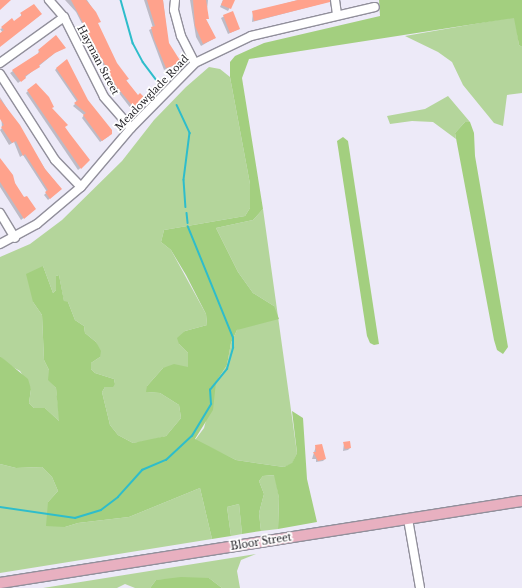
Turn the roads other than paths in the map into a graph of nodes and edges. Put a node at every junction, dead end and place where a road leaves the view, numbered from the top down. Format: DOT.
graph roads {
  1 [pos="49,0"];
  2 [pos="175,0"];
  3 [pos="335,0"];
  4 [pos="374,7"];
  5 [pos="337,15"];
  6 [pos="64,17"];
  7 [pos="0,62"];
  8 [pos="195,63"];
  9 [pos="0,74"];
  10 [pos="131,128"];
  11 [pos="80,187"];
  12 [pos="0,213"];
  13 [pos="15,238"];
  14 [pos="0,244"];
  15 [pos="522,501"];
  16 [pos="408,519"];
  17 [pos="0,583"];
  18 [pos="420,588"];
  1 -- 6 [label="street, Hayman Street"];
  2 -- 8 [label="street"];
  3 -- 5 [label="street"];
  4 -- 5 [label="street, Meadowglade Road"];
  5 -- 8 [label="street, Meadowglade Road"];
  6 -- 7 [label="street"];
  6 -- 10 [label="street, Hayman Street"];
  8 -- 10 [label="street, Meadowglade Road"];
  9 -- 11 [label="street"];
  10 -- 11 [label="street, Meadowglade Road"];
  11 -- 13 [label="street, Meadowglade Road"];
  12 -- 13 [label="street"];
  13 -- 14 [label="street, Meadowglade Road"];
  15 -- 16 [label="main road, Bloor Street"];
  16 -- 17 [label="main road, Bloor Street"];
  16 -- 18 [label="street"];
}
